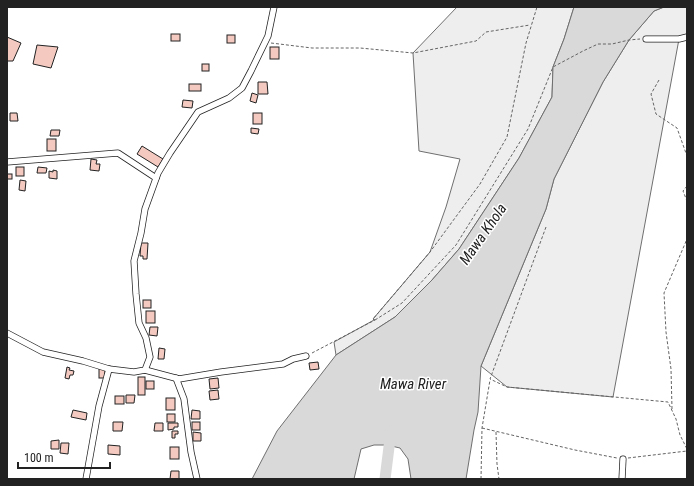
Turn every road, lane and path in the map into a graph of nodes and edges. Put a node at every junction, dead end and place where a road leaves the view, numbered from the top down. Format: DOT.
graph roads {
  1 [pos="274,7"];
  2 [pos="536,7"];
  3 [pos="531,24"];
  4 [pos="687,37"];
  5 [pos="646,39"];
  6 [pos="265,42"];
  7 [pos="659,80"];
  8 [pos="687,156"];
  9 [pos="7,162"];
  10 [pos="156,178"];
  11 [pos="687,186"];
  12 [pos="687,201"];
  13 [pos="546,227"];
  14 [pos="687,239"];
  15 [pos="375,320"];
  16 [pos="7,333"];
  17 [pos="306,356"];
  18 [pos="109,369"];
  19 [pos="144,370"];
  20 [pos="176,378"];
  21 [pos="490,379"];
  22 [pos="672,410"];
  23 [pos="482,428"];
  24 [pos="496,432"];
  25 [pos="687,450"];
  26 [pos="623,459"];
  27 [pos="86,479"];
  28 [pos="197,479"];
  29 [pos="481,479"];
  30 [pos="499,479"];
  31 [pos="622,479"];
  1 -- 6 [label="street"];
  2 -- 3 [label="path"];
  3 -- 6 [label="path"];
  3 -- 15 [label="path"];
  4 -- 5 [label="street"];
  5 -- 15 [label="path"];
  6 -- 10 [label="street"];
  7 -- 8 [label="path"];
  9 -- 10 [label="street"];
  10 -- 19 [label="street"];
  11 -- 12 [label="path"];
  13 -- 21 [label="path"];
  14 -- 22 [label="path"];
  15 -- 17 [label="path"];
  16 -- 18 [label="street"];
  17 -- 20 [label="street"];
  18 -- 19 [label="street"];
  18 -- 27 [label="street"];
  19 -- 20 [label="street"];
  20 -- 28 [label="street"];
  21 -- 22 [label="path"];
  21 -- 23 [label="path"];
  22 -- 25 [label="path"];
  23 -- 24 [label="path"];
  23 -- 29 [label="path"];
  24 -- 26 [label="path"];
  24 -- 30 [label="path"];
  25 -- 26 [label="path"];
  26 -- 31 [label="street"];
}
